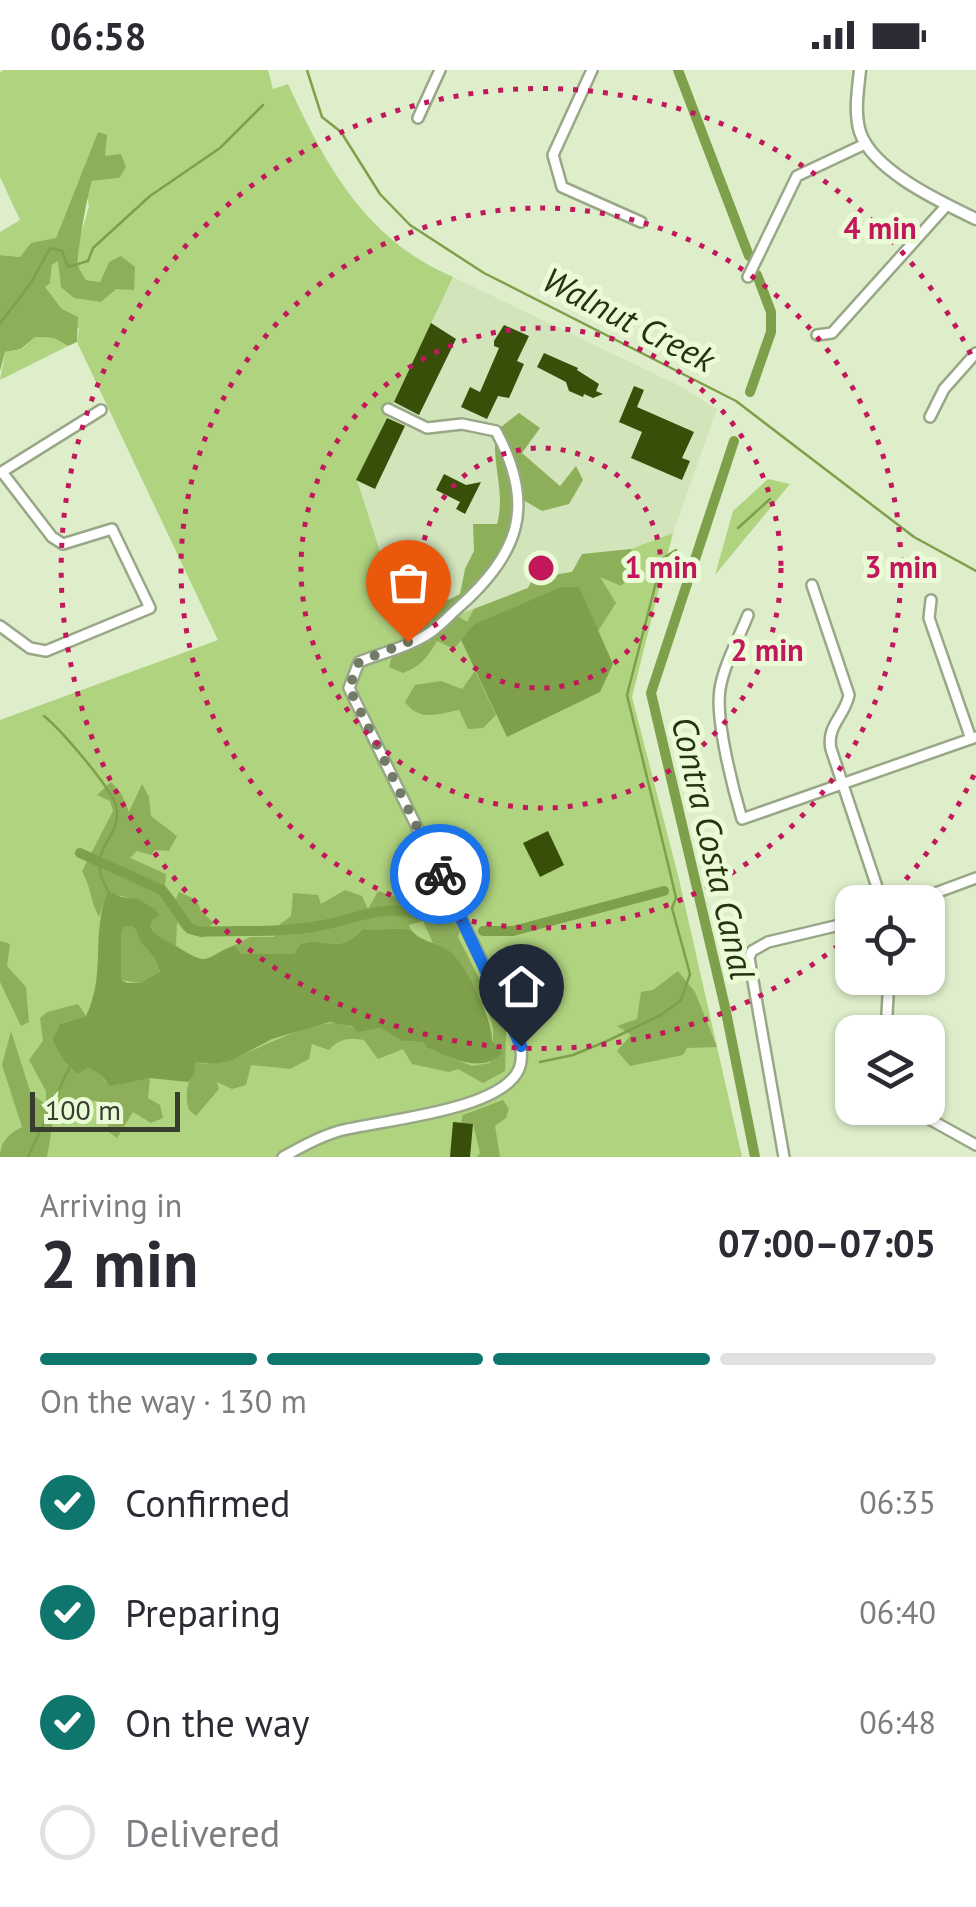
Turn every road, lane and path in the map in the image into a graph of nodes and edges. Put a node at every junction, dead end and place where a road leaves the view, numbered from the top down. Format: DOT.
graph roads {
  1 [pos="440,70"];
  2 [pos="592,70"];
  3 [pos="860,70"];
  4 [pos="418,118"];
  5 [pos="866,144"];
  6 [pos="947,204"];
  7 [pos="976,219"];
  8 [pos="640,222"];
  9 [pos="748,277"];
  10 [pos="817,335"];
  11 [pos="976,354"];
  12 [pos="102,410"];
  13 [pos="388,410"];
  14 [pos="930,417"];
  15 [pos="3,471"];
  16 [pos="812,586"];
  17 [pos="932,600"];
  18 [pos="748,615"];
  19 [pos="0,626"];
  20 [pos="974,738"];
  21 [pos="842,784"];
  22 [pos="976,878"];
  23 [pos="876,885"];
  24 [pos="945,889"];
  25 [pos="835,926"];
  26 [pos="940,1125"];
  27 [pos="976,1145"];
  28 [pos="283,1157"];
  29 [pos="784,1157"];
  1 -- 4 [label="street"];
  2 -- 8 [label="street"];
  3 -- 5 [label="street"];
  5 -- 6 [label="street"];
  5 -- 9 [label="street"];
  6 -- 7 [label="street"];
  6 -- 10 [label="street"];
  11 -- 14 [label="street"];
  12 -- 15 [label="street"];
  13 -- 28 [label="street"];
  15 -- 19 [label="street"];
  16 -- 21 [label="street"];
  17 -- 20 [label="street"];
  18 -- 21 [label="street"];
  20 -- 21 [label="street"];
  21 -- 23 [label="street"];
  22 -- 24 [label="street"];
  25 -- 29 [label="street"];
  26 -- 27 [label="street"];
}
